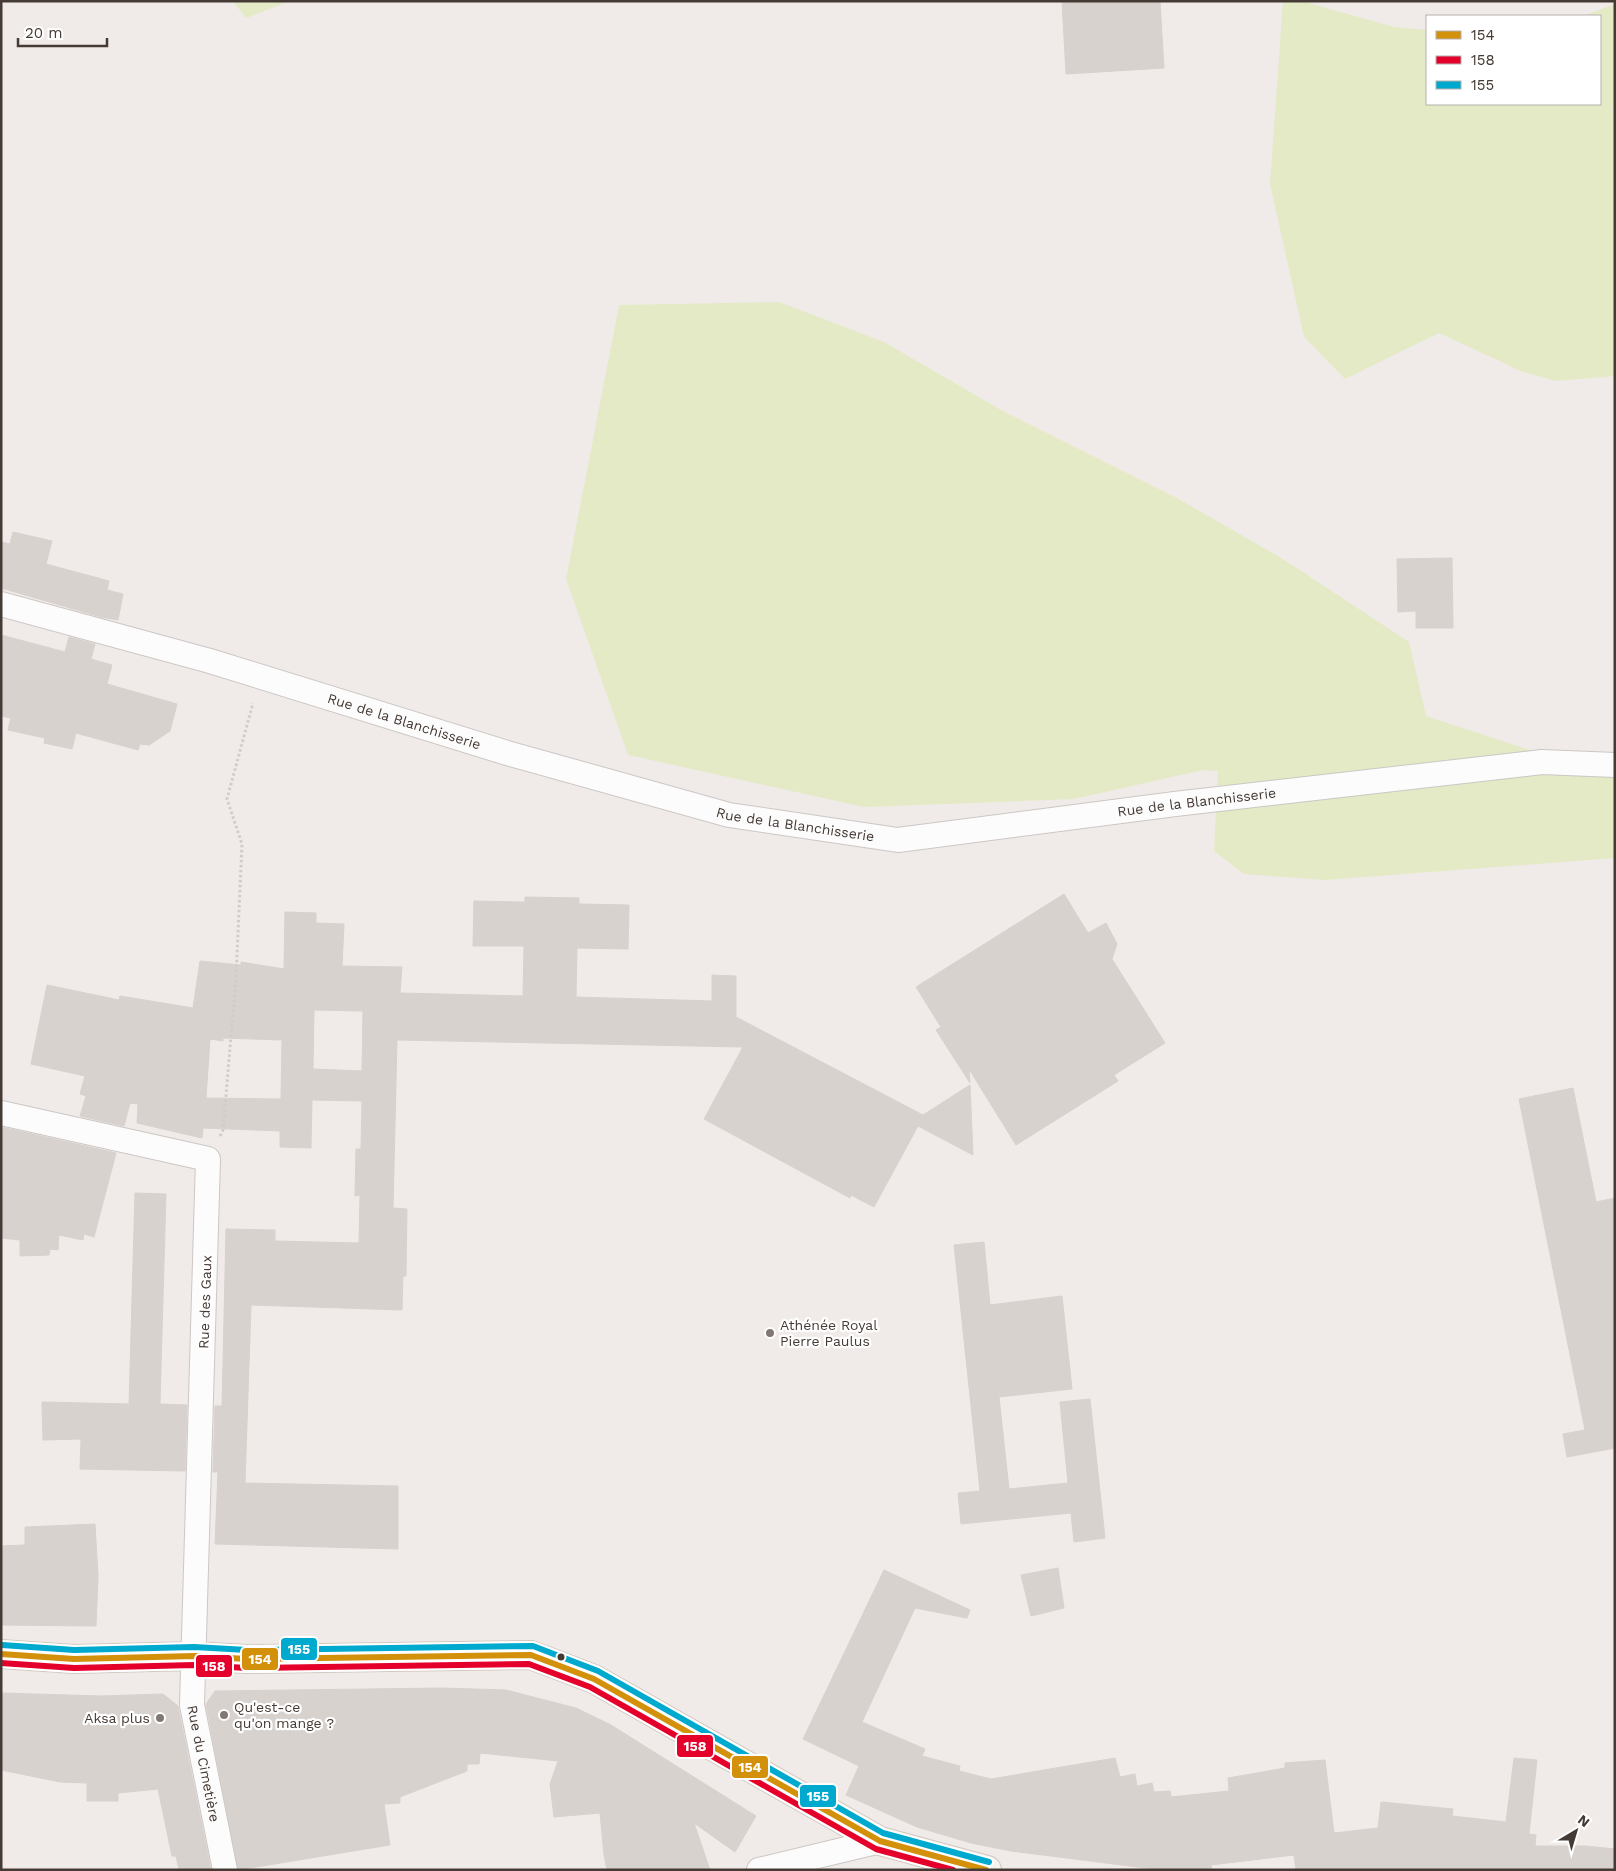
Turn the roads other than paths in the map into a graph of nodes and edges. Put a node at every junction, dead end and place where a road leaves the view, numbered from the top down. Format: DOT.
graph roads {
  1 [pos="1,604"];
  2 [pos="1615,765"];
  3 [pos="1,1113"];
  4 [pos="1,1654"];
  5 [pos="194,1656"];
  6 [pos="880,1841"];
  7 [pos="225,1870"];
  8 [pos="759,1870"];
  9 [pos="987,1870"];
  1 -- 2 [label="street, Rue de la Blanchisserie"];
  3 -- 5 [label="street, Rue des Gaux"];
  4 -- 5 [label="main road"];
  5 -- 6 [label="main road"];
  5 -- 7 [label="street, Rue du Cimetière"];
  6 -- 8 [label="street"];
  6 -- 9 [label="main road"];
}
